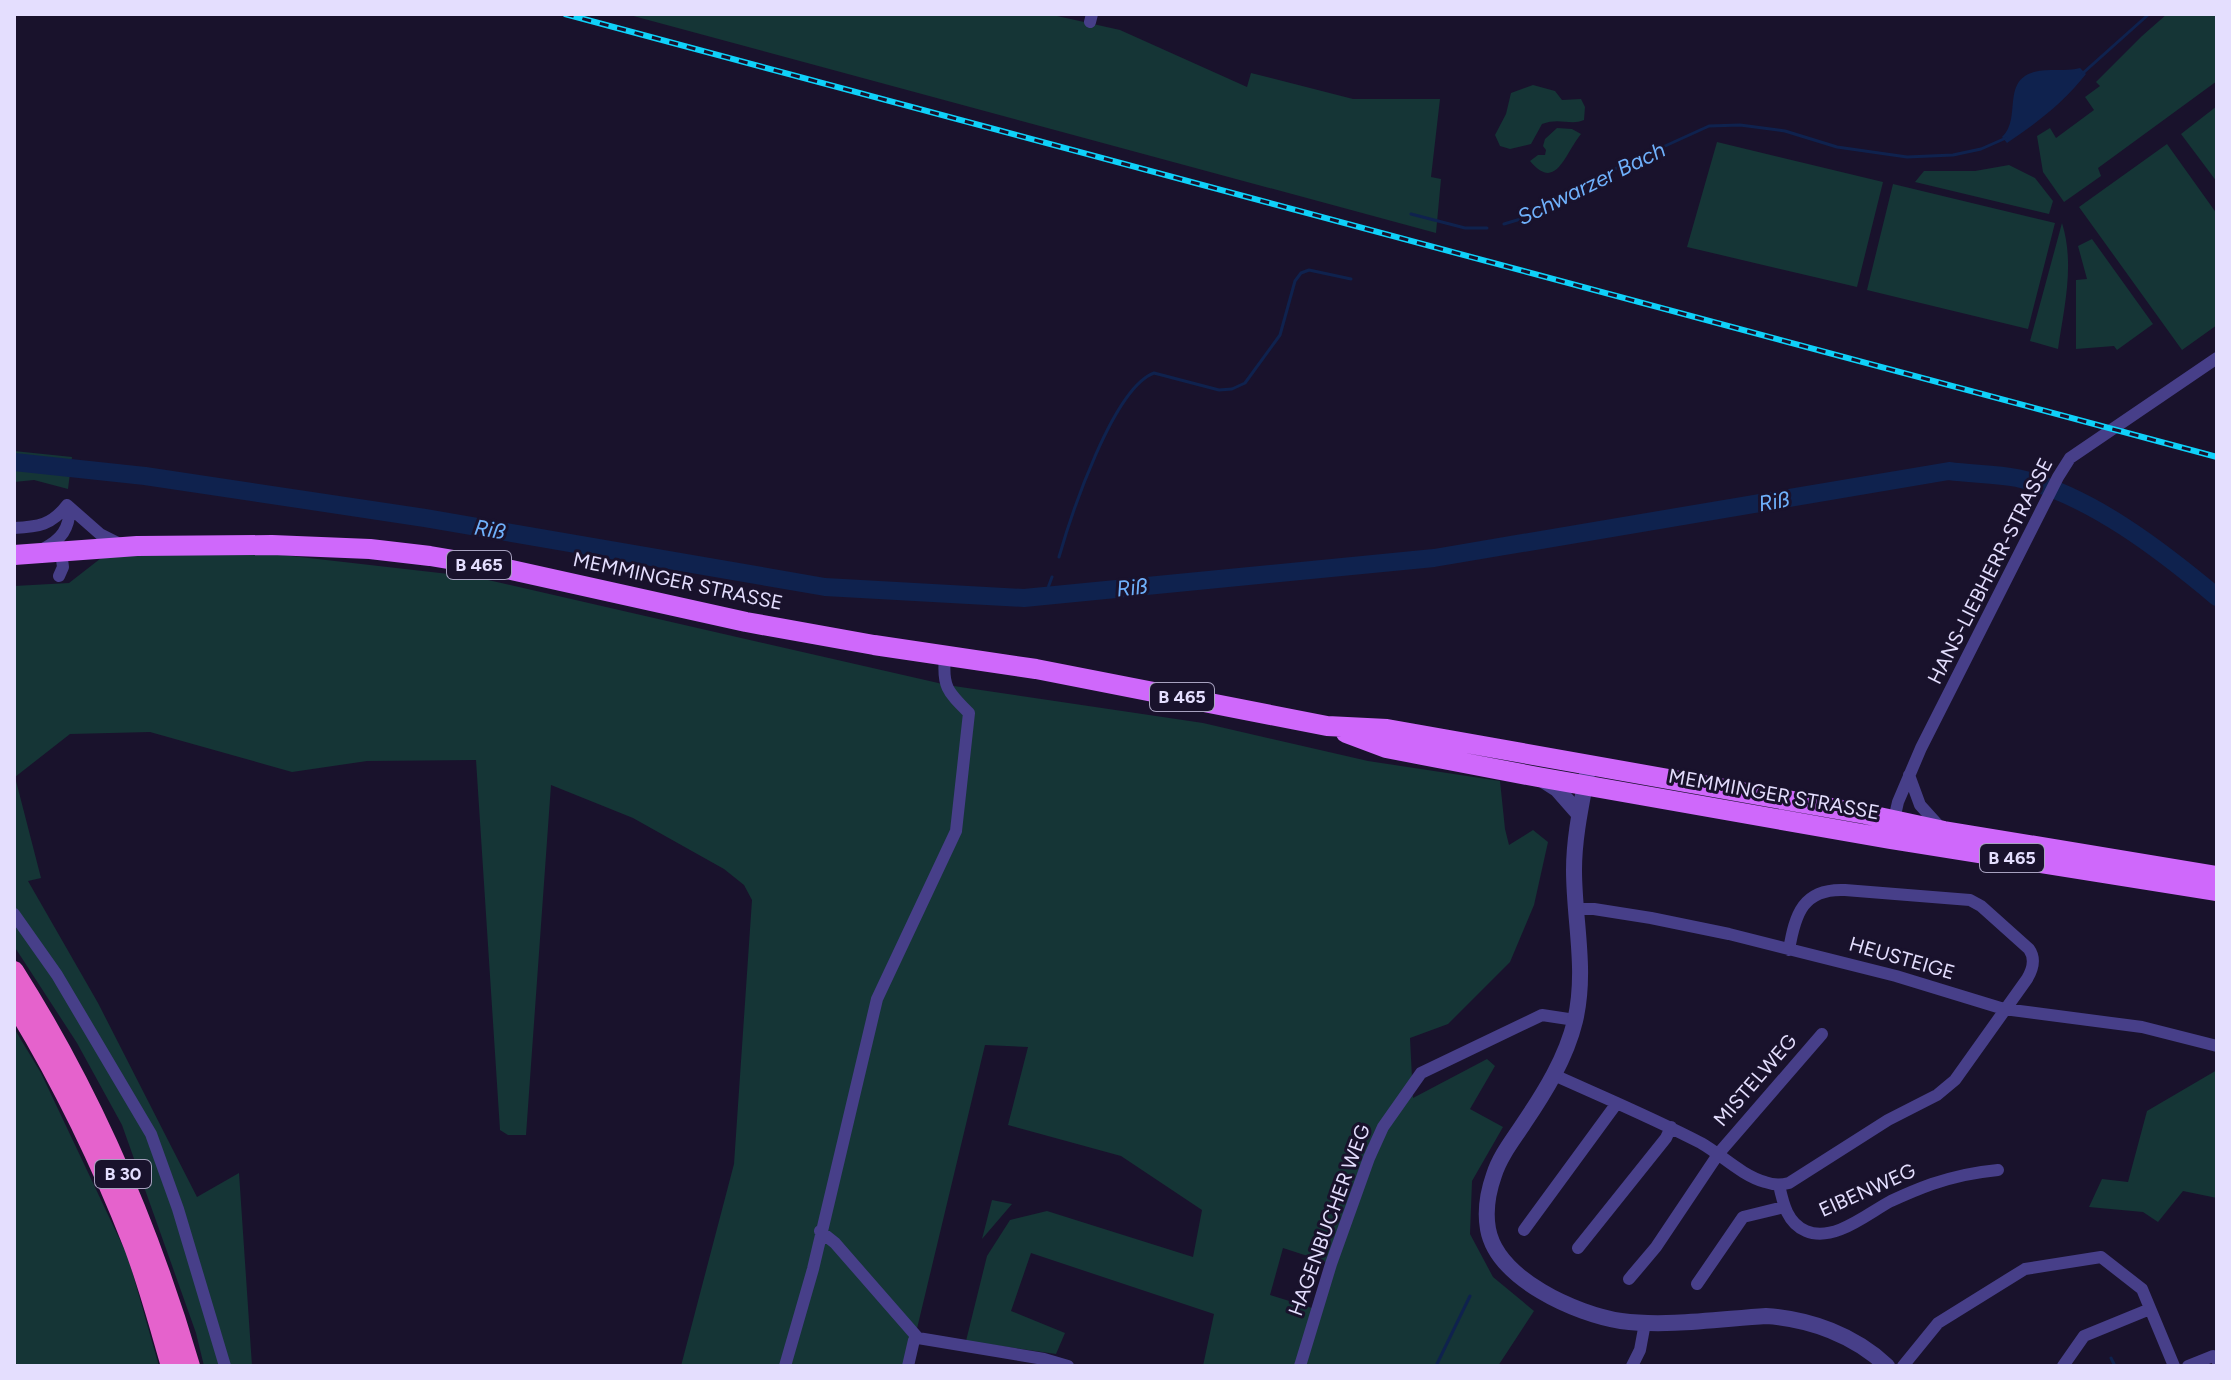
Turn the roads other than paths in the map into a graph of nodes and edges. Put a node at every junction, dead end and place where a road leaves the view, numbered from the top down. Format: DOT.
graph roads {
  1 [pos="2217,358"];
  2 [pos="68,506"];
  3 [pos="82,519"];
  4 [pos="14,528"];
  5 [pos="125,546"];
  6 [pos="84,550"];
  7 [pos="61,552"];
  8 [pos="35,554"];
  9 [pos="14,555"];
  10 [pos="59,576"];
  11 [pos="945,657"];
  12 [pos="1327,726"];
  13 [pos="1587,775"];
  14 [pos="1909,775"];
  15 [pos="1538,777"];
  16 [pos="1579,814"];
  17 [pos="1892,830"];
  18 [pos="1944,831"];
  19 [pos="2217,876"];
  20 [pos="2217,891"];
  21 [pos="1577,909"];
  22 [pos="14,914"];
  23 [pos="1789,950"];
  24 [pos="14,971"];
  25 [pos="14,1003"];
  26 [pos="2004,1009"];
  27 [pos="1575,1020"];
  28 [pos="1822,1034"];
  29 [pos="2217,1046"];
  30 [pos="1554,1075"];
  31 [pos="1617,1103"];
  32 [pos="1671,1127"];
  33 [pos="1719,1153"];
  34 [pos="1998,1170"];
  35 [pos="1779,1185"];
  36 [pos="1784,1207"];
  37 [pos="1524,1230"];
  38 [pos="820,1231"];
  39 [pos="1578,1248"];
  40 [pos="1629,1279"];
  41 [pos="1697,1284"];
  42 [pos="2150,1309"];
  43 [pos="1645,1323"];
  44 [pos="918,1338"];
  45 [pos="2217,1360"];
  46 [pos="171,1366"];
  47 [pos="190,1366"];
  48 [pos="225,1366"];
  49 [pos="785,1366"];
  50 [pos="908,1366"];
  51 [pos="1068,1366"];
  52 [pos="1300,1366"];
  53 [pos="1632,1366"];
  54 [pos="1887,1366"];
  55 [pos="1903,1366"];
  56 [pos="2063,1366"];
  57 [pos="2174,1366"];
  58 [pos="2188,1366"];
  1 -- 14 [label="street, HANS-LIEBHERR-STRASSE"];
  2 -- 3 [label="street"];
  2 -- 4 [label="street"];
  2 -- 8 [label="street"];
  3 -- 5 [label="street"];
  3 -- 6 [label="street"];
  5 -- 6 [label="main road, MEMMINGER STRASSE / B 465"];
  5 -- 11 [label="main road, MEMMINGER STRASSE / B 465"];
  6 -- 7 [label="main road, MEMMINGER STRASSE / B 465"];
  7 -- 8 [label="main road, MEMMINGER STRASSE / B 465"];
  7 -- 10 [label="street"];
  8 -- 9 [label="main road, MEMMINGER STRASSE / B 465"];
  11 -- 12 [label="main road, MEMMINGER STRASSE / B 465"];
  11 -- 38 [label="street"];
  12 -- 13 [label="main road, MEMMINGER STRASSE / B 465"];
  12 -- 15 [label="main road, MEMMINGER STRASSE / B 465"];
  13 -- 15 [label="main road, MEMMINGER STRASSE / B 465"];
  13 -- 16 [label="street"];
  13 -- 17 [label="main road, MEMMINGER STRASSE / B 465"];
  14 -- 17 [label="street, HANS-LIEBHERR-STRASSE"];
  14 -- 18 [label="street"];
  15 -- 16 [label="street"];
  16 -- 21 [label="street"];
  17 -- 18 [label="main road, MEMMINGER STRASSE / B 465"];
  17 -- 20 [label="main road, MEMMINGER STRASSE / B 465"];
  18 -- 19 [label="main road, MEMMINGER STRASSE / B 465"];
  21 -- 23 [label="street, HEUSTEIGE"];
  21 -- 27 [label="street"];
  22 -- 48 [label="street"];
  23 -- 26 [label="street, HEUSTEIGE"];
  23 -- 26 [label="street"];
  24 -- 47 [label="highway, B 30"];
  25 -- 46 [label="highway, B 30"];
  26 -- 29 [label="street, HEUSTEIGE"];
  26 -- 35 [label="street"];
  27 -- 30 [label="street"];
  27 -- 52 [label="street, HAGENBUCHER WEG"];
  28 -- 33 [label="street, MISTELWEG"];
  30 -- 31 [label="street"];
  30 -- 43 [label="street"];
  31 -- 32 [label="street"];
  31 -- 37 [label="street"];
  32 -- 33 [label="street"];
  32 -- 39 [label="street"];
  33 -- 35 [label="street"];
  33 -- 40 [label="street, MISTELWEG"];
  34 -- 36 [label="street, EIBENWEG"];
  35 -- 36 [label="street"];
  36 -- 41 [label="street"];
  38 -- 44 [label="street"];
  38 -- 49 [label="street"];
  42 -- 55 [label="street"];
  42 -- 56 [label="street"];
  42 -- 57 [label="street"];
  43 -- 53 [label="street"];
  43 -- 54 [label="street"];
  44 -- 50 [label="street"];
  44 -- 51 [label="street"];
  45 -- 58 [label="street"];
}
